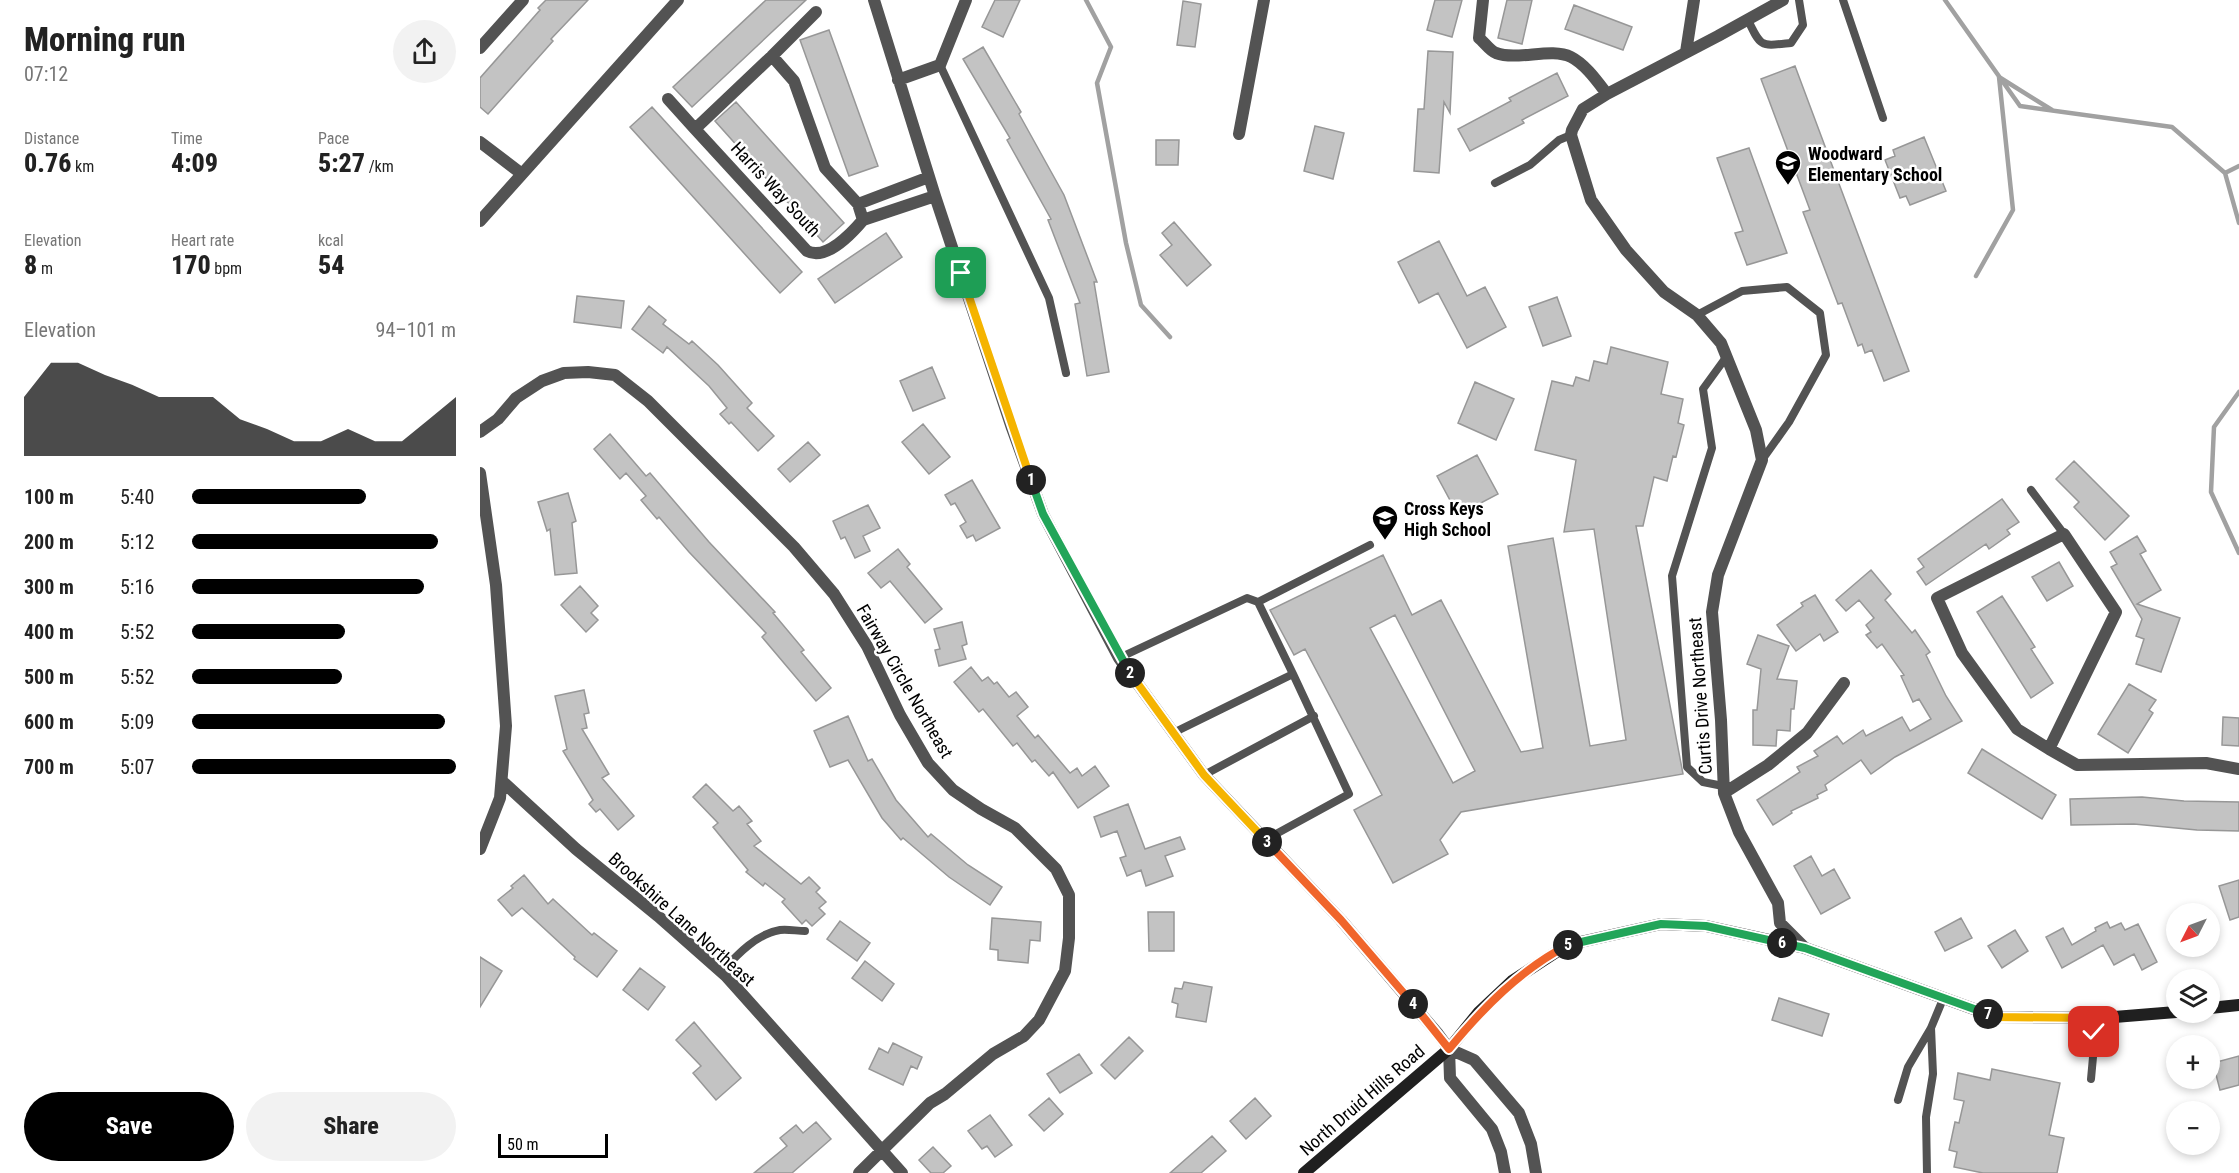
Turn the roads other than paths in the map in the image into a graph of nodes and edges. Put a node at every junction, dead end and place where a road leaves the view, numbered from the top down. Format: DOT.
graph roads {
  1 [pos="523,0"];
  2 [pos="678,0"];
  3 [pos="874,0"];
  4 [pos="966,0"];
  5 [pos="1264,0"];
  6 [pos="1483,0"];
  7 [pos="1694,0"];
  8 [pos="1783,0"];
  9 [pos="1799,0"];
  10 [pos="1843,0"];
  11 [pos="816,12"];
  12 [pos="1748,20"];
  13 [pos="480,48"];
  14 [pos="1686,52"];
  15 [pos="772,56"];
  16 [pos="940,65"];
  17 [pos="898,80"];
  18 [pos="1607,94"];
  19 [pos="668,99"];
  20 [pos="1883,118"];
  21 [pos="695,129"];
  22 [pos="1239,134"];
  23 [pos="1571,135"];
  24 [pos="480,142"];
  25 [pos="522,174"];
  26 [pos="929,177"];
  27 [pos="1495,183"];
  28 [pos="935,196"];
  29 [pos="858,204"];
  30 [pos="863,220"];
  31 [pos="480,221"];
  32 [pos="1697,315"];
  33 [pos="1727,356"];
  34 [pos="1066,373"];
  35 [pos="480,432"];
  36 [pos="1762,460"];
  37 [pos="480,473"];
  38 [pos="2031,490"];
  39 [pos="2064,534"];
  40 [pos="1370,545"];
  41 [pos="1258,602"];
  42 [pos="1119,658"];
  43 [pos="1293,674"];
  44 [pos="1844,683"];
  45 [pos="1314,716"];
  46 [pos="1173,733"];
  47 [pos="2049,749"];
  48 [pos="2239,769"];
  49 [pos="1204,775"];
  50 [pos="502,781"];
  51 [pos="1724,790"];
  52 [pos="1265,840"];
  53 [pos="480,849"];
  54 [pos="805,931"];
  55 [pos="1805,948"];
  56 [pos="721,972"];
  57 [pos="1942,999"];
  58 [pos="2239,1005"];
  59 [pos="2220,1007"];
  60 [pos="2166,1013"];
  61 [pos="2094,1018"];
  62 [pos="1931,1028"];
  63 [pos="1449,1049"];
  64 [pos="2091,1079"];
  65 [pos="1898,1100"];
  66 [pos="883,1151"];
  67 [pos="859,1173"];
  68 [pos="902,1173"];
  69 [pos="1304,1173"];
  70 [pos="1505,1173"];
  71 [pos="1536,1173"];
  72 [pos="1927,1173"];
  1 -- 13 [label="street"];
  2 -- 25 [label="street"];
  3 -- 17 [label="street"];
  4 -- 16 [label="street"];
  5 -- 22 [label="street"];
  6 -- 18 [label="street"];
  7 -- 14 [label="street"];
  8 -- 12 [label="street"];
  9 -- 12 [label="lane"];
  10 -- 20 [label="lane"];
  11 -- 15 [label="street"];
  12 -- 14 [label="street"];
  14 -- 18 [label="street"];
  15 -- 21 [label="street"];
  15 -- 29 [label="street"];
  16 -- 17 [label="street"];
  16 -- 34 [label="lane"];
  17 -- 26 [label="street"];
  18 -- 23 [label="street"];
  19 -- 21 [label="street, Harris Way South"];
  21 -- 30 [label="street, Harris Way South"];
  23 -- 27 [label="lane"];
  23 -- 32 [label="street"];
  24 -- 25 [label="street"];
  25 -- 31 [label="street"];
  26 -- 28 [label="street"];
  26 -- 29 [label="street"];
  28 -- 30 [label="street, Harris Way South"];
  28 -- 42 [label="street"];
  29 -- 30 [label="street"];
  32 -- 33 [label="street"];
  32 -- 36 [label="lane"];
  33 -- 36 [label="street"];
  33 -- 51 [label="lane"];
  35 -- 66 [label="street, Fairway Circle Northeast"];
  36 -- 51 [label="street, Curtis Drive Northeast"];
  37 -- 50 [label="street"];
  38 -- 39 [label="lane"];
  39 -- 47 [label="street"];
  39 -- 47 [label="street"];
  40 -- 41 [label="lane"];
  41 -- 42 [label="lane"];
  41 -- 43 [label="lane"];
  42 -- 46 [label="street"];
  43 -- 45 [label="lane"];
  43 -- 46 [label="lane"];
  44 -- 51 [label="street"];
  45 -- 49 [label="lane"];
  45 -- 52 [label="lane"];
  46 -- 49 [label="street"];
  47 -- 48 [label="street"];
  49 -- 52 [label="street"];
  50 -- 53 [label="street"];
  50 -- 56 [label="street, Brookshire Lane Northeast"];
  51 -- 55 [label="street, Curtis Drive Northeast"];
  52 -- 63 [label="street"];
  54 -- 56 [label="lane"];
  55 -- 57 [label="main road, North Druid Hills Road"];
  55 -- 63 [label="main road, North Druid Hills Road"];
  56 -- 66 [label="street, Brookshire Lane Northeast"];
  57 -- 61 [label="main road, North Druid Hills Road"];
  57 -- 62 [label="lane"];
  58 -- 59 [label="main road"];
  60 -- 61 [label="main road, North Druid Hills Road"];
  61 -- 64 [label="lane"];
  62 -- 65 [label="lane"];
  62 -- 72 [label="lane"];
  63 -- 69 [label="main road, North Druid Hills Road"];
  63 -- 70 [label="street"];
  63 -- 71 [label="street"];
  66 -- 67 [label="street, Fairway Circle Northeast"];
  66 -- 68 [label="street, Brookshire Lane Northeast"];
}
